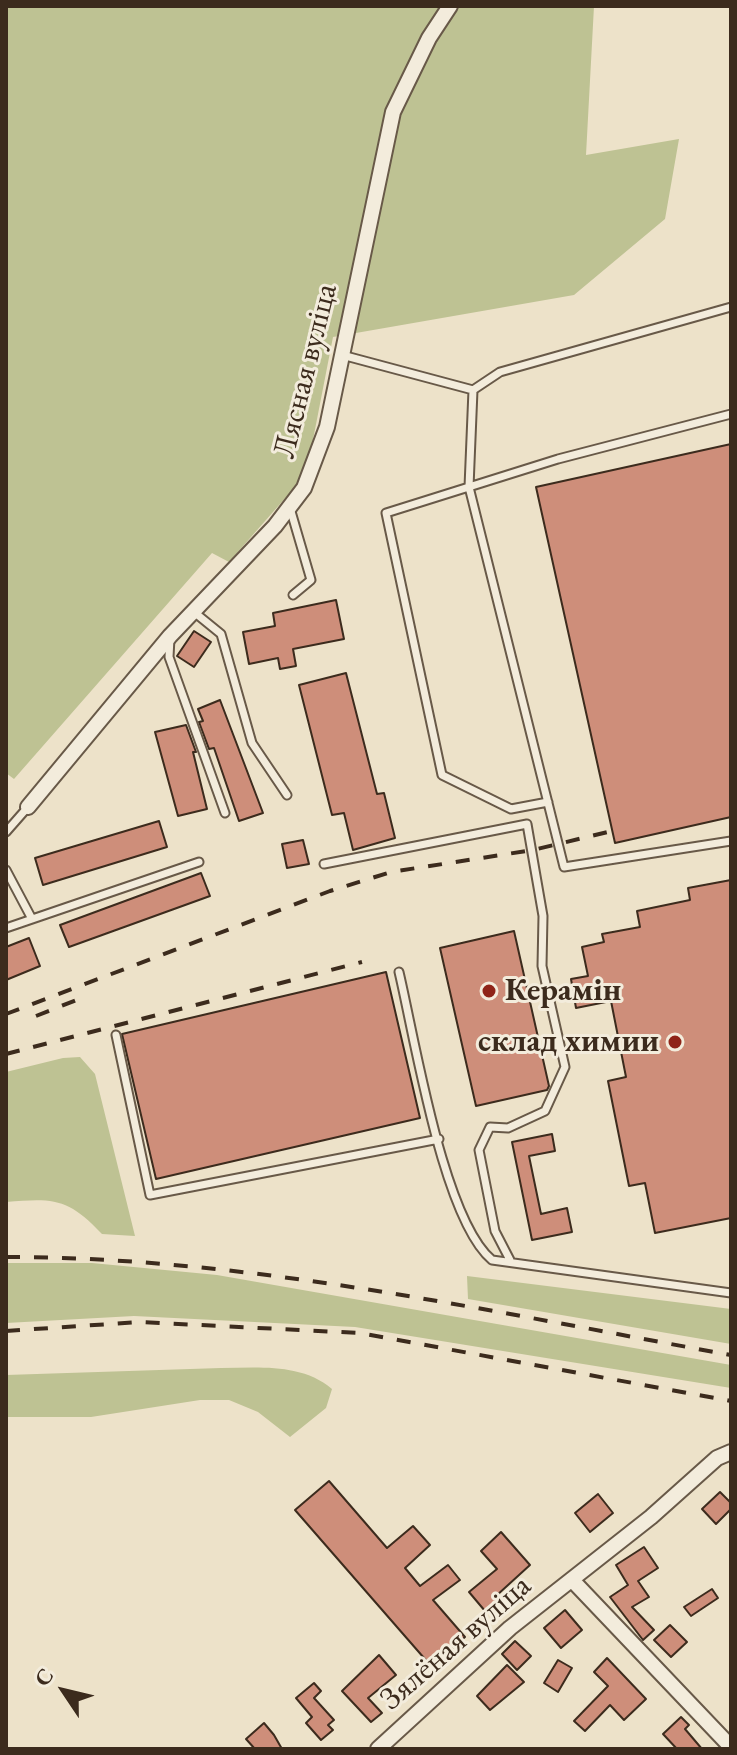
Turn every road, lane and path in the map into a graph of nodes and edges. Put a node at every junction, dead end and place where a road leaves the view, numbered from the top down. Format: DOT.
graph roads {
  1 [pos="450,6"];
  2 [pos="731,307"];
  3 [pos="342,355"];
  4 [pos="473,390"];
  5 [pos="731,414"];
  6 [pos="469,487"];
  7 [pos="290,508"];
  8 [pos="293,595"];
  9 [pos="193,610"];
  10 [pos="170,636"];
  11 [pos="287,795"];
  12 [pos="548,802"];
  13 [pos="28,807"];
  14 [pos="225,813"];
  15 [pos="6,832"];
  16 [pos="731,841"];
  17 [pos="199,862"];
  18 [pos="324,864"];
  19 [pos="6,870"];
  20 [pos="32,919"];
  21 [pos="6,928"];
  22 [pos="399,972"];
  23 [pos="116,1035"];
  24 [pos="439,1139"];
  25 [pos="510,1260"];
  26 [pos="731,1293"];
  27 [pos="731,1452"];
  28 [pos="573,1581"];
  29 [pos="731,1747"];
  30 [pos="378,1749"];
  1 -- 3 [label="street, Лясная вуліца"];
  2 -- 4 [label="lane"];
  3 -- 4 [label="lane"];
  3 -- 7 [label="street, Лясная вуліца"];
  4 -- 6 [label="lane"];
  5 -- 6 [label="lane"];
  6 -- 12 [label="lane"];
  6 -- 12 [label="lane"];
  7 -- 8 [label="lane"];
  7 -- 9 [label="street, Лясная вуліца"];
  9 -- 10 [label="street, Лясная вуліца"];
  9 -- 11 [label="lane"];
  10 -- 13 [label="street, Лясная вуліца"];
  10 -- 14 [label="lane"];
  12 -- 16 [label="lane"];
  13 -- 15 [label="lane"];
  17 -- 20 [label="lane"];
  18 -- 25 [label="lane"];
  19 -- 20 [label="lane"];
  20 -- 21 [label="lane"];
  22 -- 24 [label="lane"];
  23 -- 24 [label="lane"];
  24 -- 25 [label="lane"];
  25 -- 26 [label="lane"];
  27 -- 28 [label="street, Зялёная вуліца"];
  28 -- 29 [label="street"];
  28 -- 30 [label="street, Зялёная вуліца"];
}
